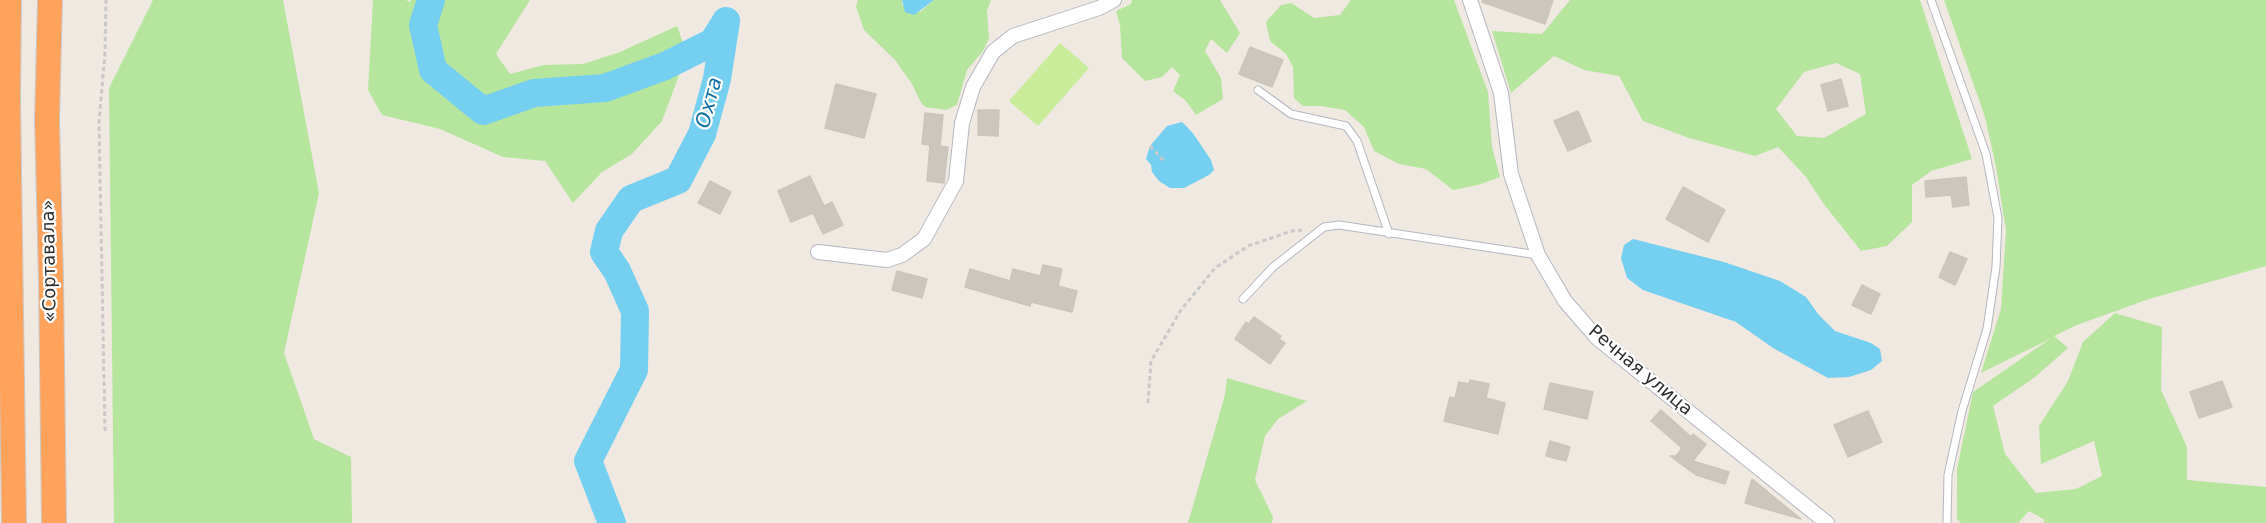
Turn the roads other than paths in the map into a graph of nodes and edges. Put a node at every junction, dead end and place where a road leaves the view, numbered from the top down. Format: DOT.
graph roads {
  1 [pos="9,0"];
  2 [pos="50,0"];
  3 [pos="1114,0"];
  4 [pos="1470,0"];
  5 [pos="1931,0"];
  6 [pos="1258,90"];
  7 [pos="1389,234"];
  8 [pos="818,252"];
  9 [pos="1538,255"];
  10 [pos="1243,299"];
  11 [pos="14,523"];
  12 [pos="54,523"];
  13 [pos="1827,523"];
  14 [pos="1947,523"];
  1 -- 11 [label="highway"];
  2 -- 12 [label="highway, «Сортавала»"];
  3 -- 8 [label="street"];
  4 -- 9 [label="street, Речная улица"];
  5 -- 14 [label="lane"];
  6 -- 7 [label="lane"];
  7 -- 9 [label="lane"];
  7 -- 10 [label="lane"];
  9 -- 13 [label="street, Речная улица"];
}
